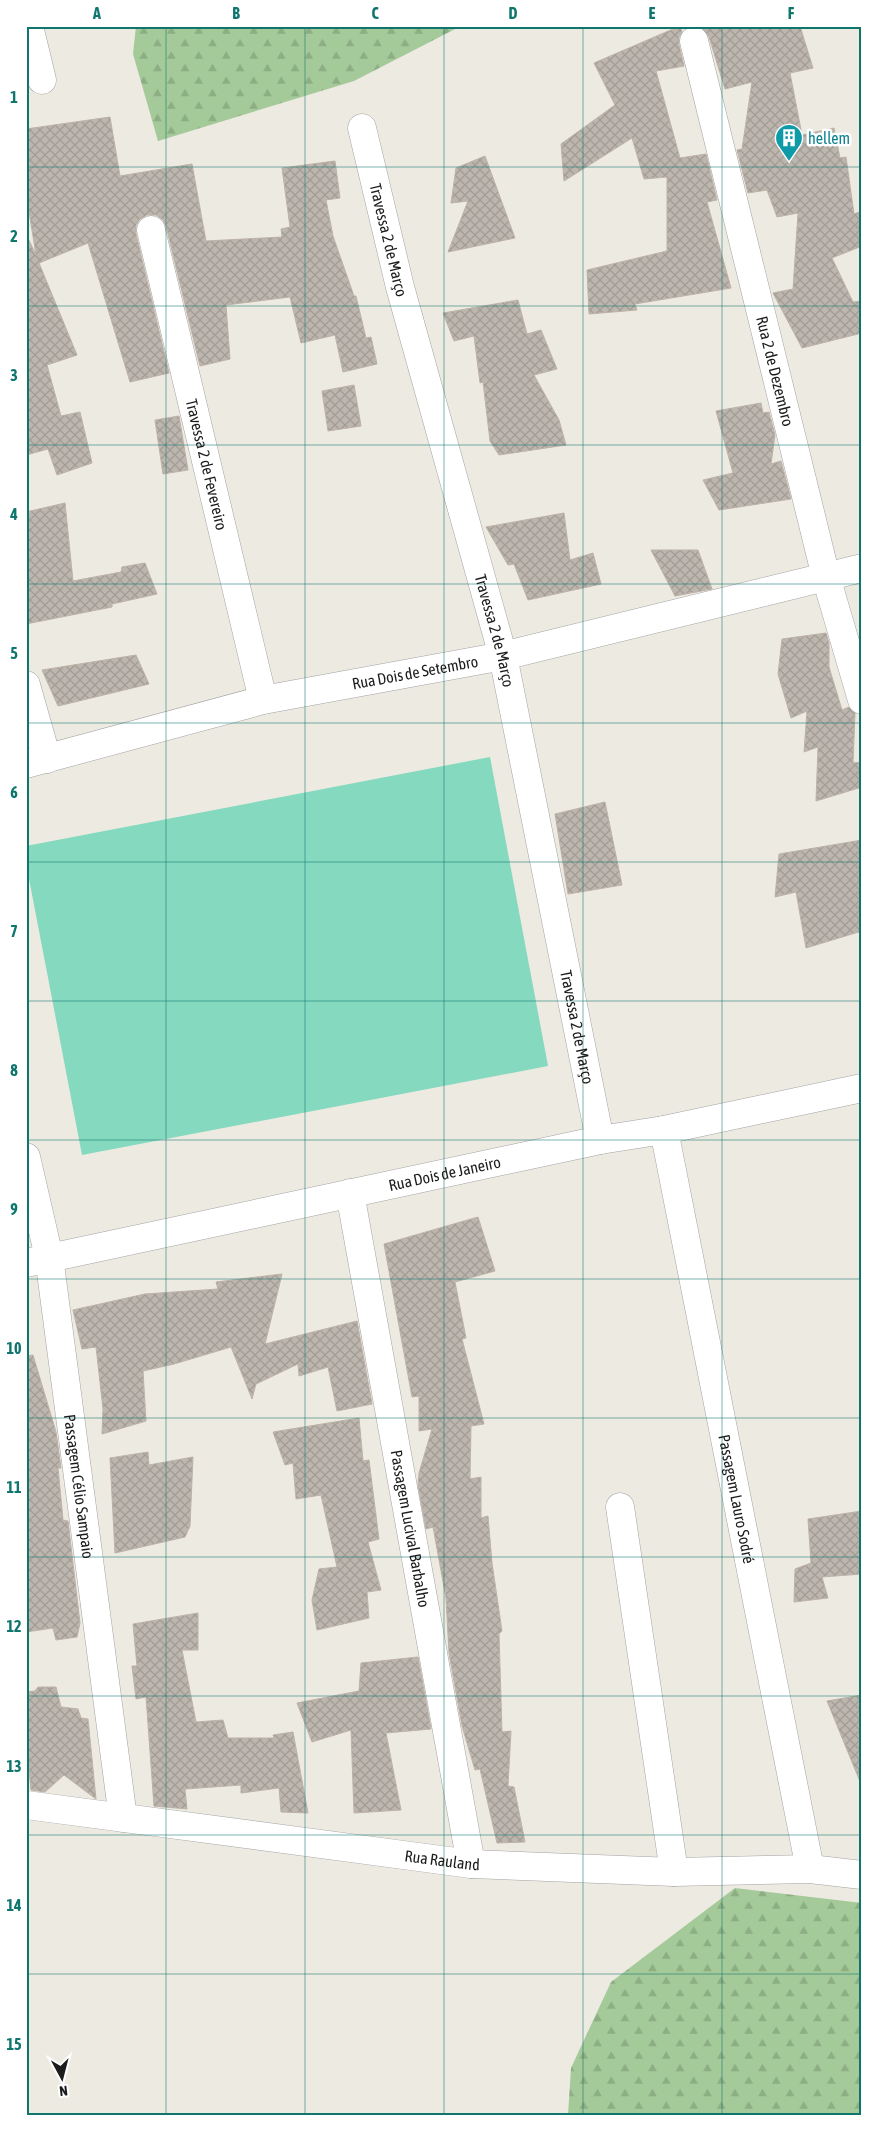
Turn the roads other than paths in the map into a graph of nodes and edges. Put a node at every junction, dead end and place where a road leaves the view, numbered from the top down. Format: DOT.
graph roads {
  1 [pos="29,26"];
  2 [pos="694,41"];
  3 [pos="42,80"];
  4 [pos="362,128"];
  5 [pos="151,230"];
  6 [pos="862,568"];
  7 [pos="826,577"];
  8 [pos="503,656"];
  9 [pos="26,685"];
  10 [pos="263,700"];
  11 [pos="862,700"];
  12 [pos="36,761"];
  13 [pos="862,1088"];
  14 [pos="664,1130"];
  15 [pos="600,1140"];
  16 [pos="26,1157"];
  17 [pos="350,1193"];
  18 [pos="38,1260"];
  19 [pos="620,1507"];
  20 [pos="26,1805"];
  21 [pos="123,1818"];
  22 [pos="471,1864"];
  23 [pos="810,1869"];
  24 [pos="674,1872"];
  25 [pos="862,1875"];
  1 -- 3 [label="street"];
  2 -- 7 [label="street, Rua 2 de Dezembro"];
  4 -- 8 [label="street, Travessa 2 de Março"];
  5 -- 10 [label="street, Travessa 2 de Fevereiro"];
  6 -- 7 [label="street, Rua Dois de Setembro"];
  7 -- 8 [label="street, Rua Dois de Setembro"];
  7 -- 11 [label="street, Rua 2 de Dezembro"];
  8 -- 10 [label="street, Rua Dois de Setembro"];
  8 -- 15 [label="street, Travessa 2 de Março"];
  9 -- 12 [label="street"];
  10 -- 12 [label="street, Rua Dois de Setembro"];
  13 -- 14 [label="street, Rua Dois de Janeiro"];
  14 -- 15 [label="street, Rua Dois de Janeiro"];
  14 -- 23 [label="street, Passagem Lauro Sodré"];
  15 -- 17 [label="street, Rua Dois de Janeiro"];
  16 -- 18 [label="street, Passagem Célio Sampaio"];
  17 -- 18 [label="street, Rua Dois de Janeiro"];
  17 -- 22 [label="street, Passagem Lucival Barbalho"];
  18 -- 21 [label="street, Passagem Célio Sampaio"];
  19 -- 24 [label="street"];
  20 -- 21 [label="street, Rua Rauland"];
  21 -- 22 [label="street, Rua Rauland"];
  22 -- 24 [label="street, Rua Rauland"];
  23 -- 24 [label="street, Rua Rauland"];
  23 -- 25 [label="street, Rua Rauland"];
}
